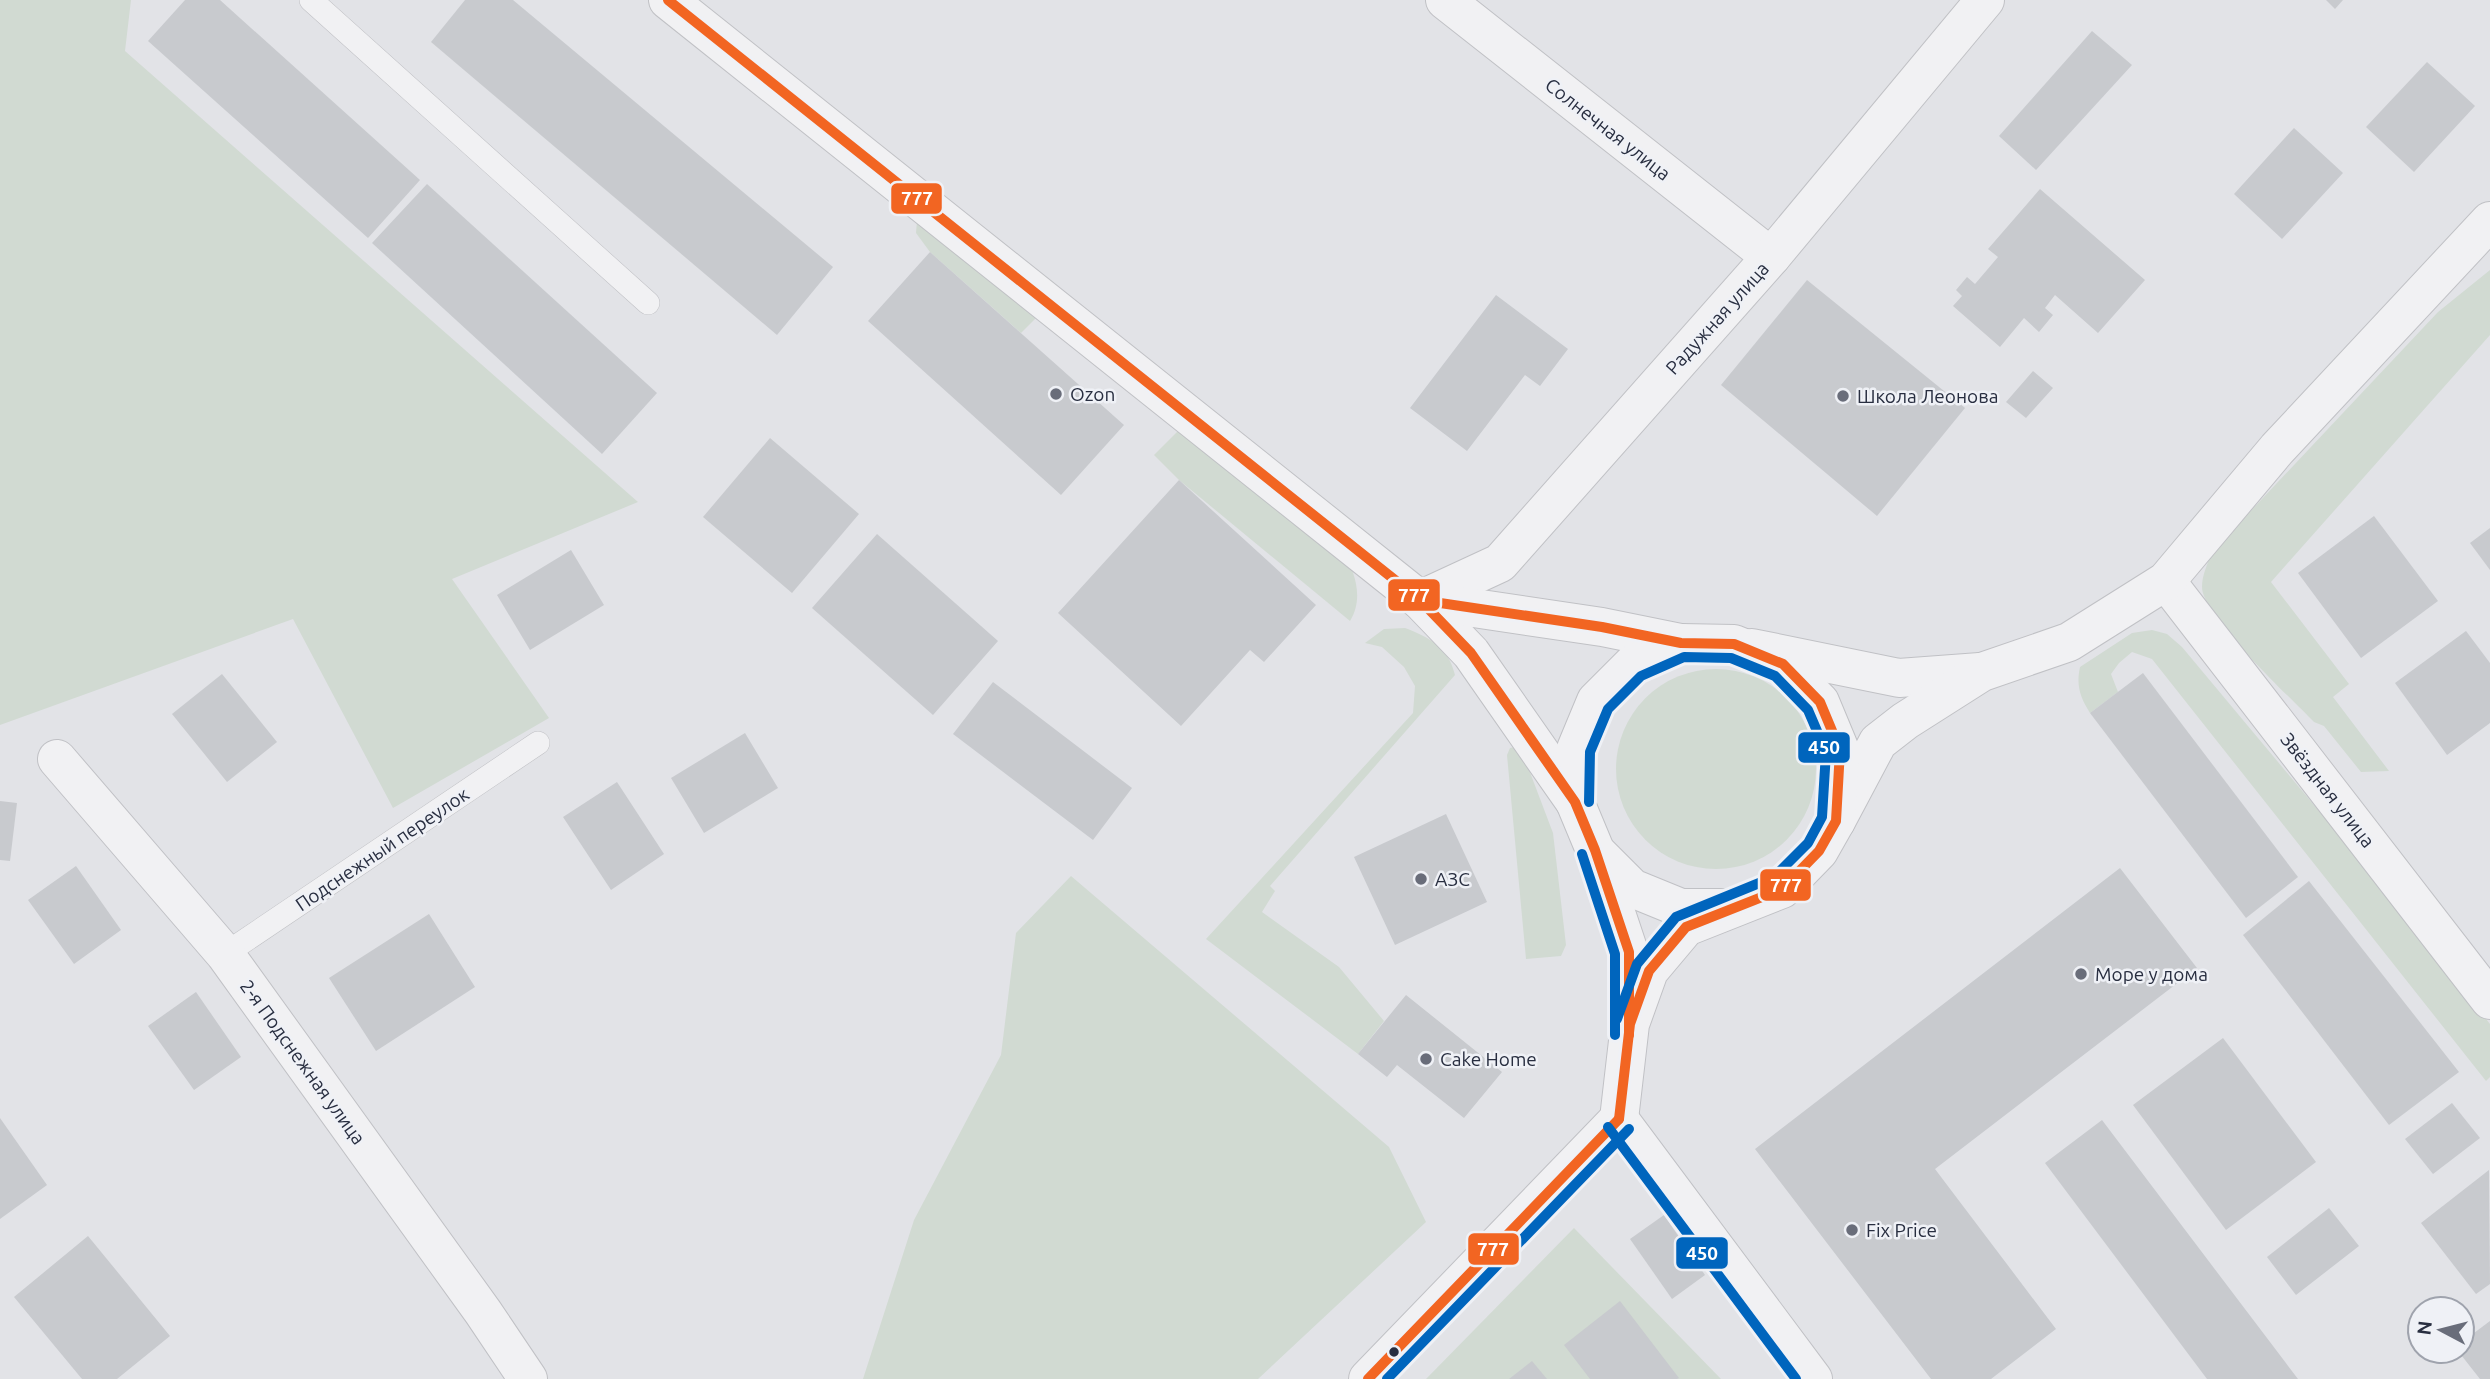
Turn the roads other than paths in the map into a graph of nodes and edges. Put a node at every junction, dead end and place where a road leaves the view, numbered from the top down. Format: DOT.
graph roads {
  1 [pos="311,0"];
  2 [pos="668,0"];
  3 [pos="1445,0"];
  4 [pos="1985,0"];
  5 [pos="2490,221"];
  6 [pos="1771,257"];
  7 [pos="648,303"];
  8 [pos="2166,580"];
  9 [pos="1420,600"];
  10 [pos="1681,643"];
  11 [pos="1734,644"];
  12 [pos="1982,672"];
  13 [pos="538,743"];
  14 [pos="57,759"];
  15 [pos="1575,802"];
  16 [pos="1836,821"];
  17 [pos="1595,850"];
  18 [pos="1734,908"];
  19 [pos="225,954"];
  20 [pos="2490,1000"];
  21 [pos="1630,1024"];
  22 [pos="1619,1119"];
  23 [pos="528,1379"];
  24 [pos="1368,1379"];
  25 [pos="1813,1379"];
  1 -- 7 [label="lane"];
  2 -- 9 [label="street"];
  3 -- 6 [label="street, Солнечная улица"];
  4 -- 6 [label="street, Радужная улица"];
  5 -- 8 [label="street"];
  6 -- 9 [label="street, Радужная улица"];
  8 -- 12 [label="street"];
  8 -- 20 [label="street, Звёздная улица"];
  9 -- 10 [label="street"];
  9 -- 15 [label="street"];
  10 -- 11 [label="street"];
  10 -- 15 [label="street"];
  11 -- 12 [label="street"];
  11 -- 16 [label="street"];
  12 -- 16 [label="street"];
  13 -- 19 [label="lane, Подснежный переулок"];
  14 -- 19 [label="street, 2-я Подснежная улица"];
  15 -- 17 [label="street"];
  16 -- 18 [label="street"];
  17 -- 18 [label="street"];
  17 -- 21 [label="street"];
  18 -- 21 [label="street"];
  19 -- 23 [label="street, 2-я Подснежная улица"];
  21 -- 22 [label="street"];
  22 -- 24 [label="street"];
  22 -- 25 [label="street"];
}
